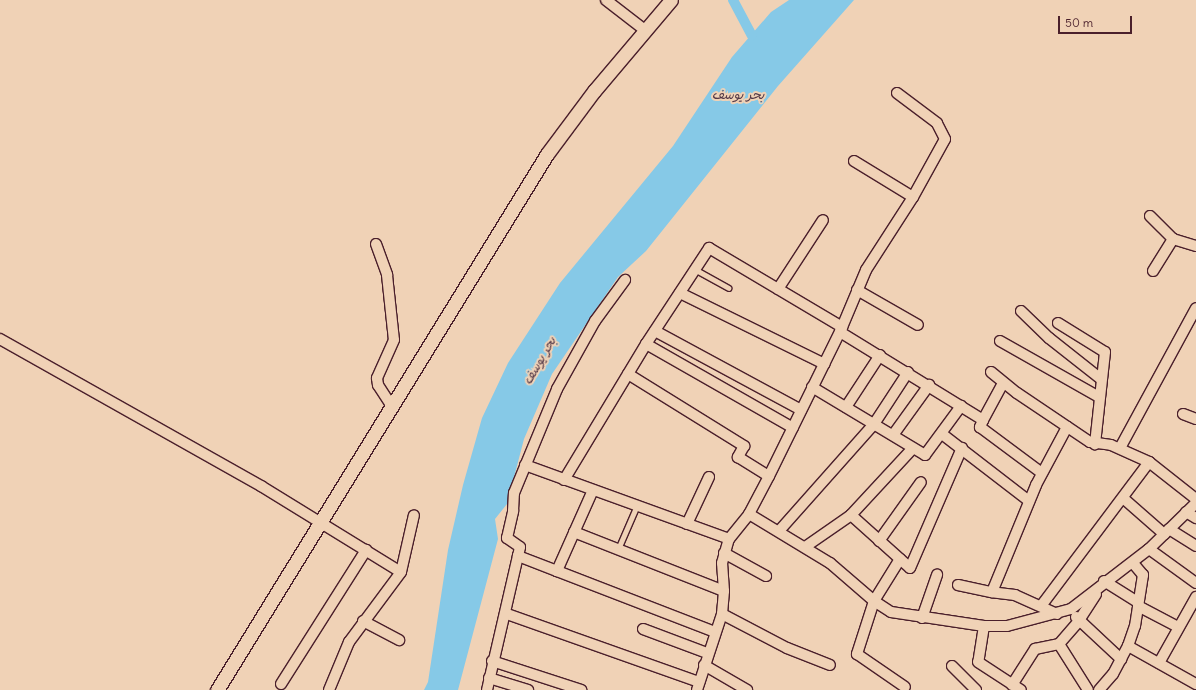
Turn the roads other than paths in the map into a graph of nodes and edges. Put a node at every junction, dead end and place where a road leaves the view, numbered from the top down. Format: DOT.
graph roads {
  1 [pos="606,0"];
  2 [pos="668,1"];
  3 [pos="646,30"];
  4 [pos="897,93"];
  5 [pos="854,161"];
  6 [pos="913,197"];
  7 [pos="1150,216"];
  8 [pos="823,220"];
  9 [pos="1174,239"];
  10 [pos="376,244"];
  11 [pos="1196,246"];
  12 [pos="696,270"];
  13 [pos="1153,271"];
  14 [pos="624,280"];
  15 [pos="728,288"];
  16 [pos="778,289"];
  17 [pos="857,290"];
  18 [pos="680,293"];
  19 [pos="1196,308"];
  20 [pos="1021,311"];
  21 [pos="1058,323"];
  22 [pos="918,325"];
  23 [pos="841,330"];
  24 [pos="655,331"];
  25 [pos="0,339"];
  26 [pos="1000,341"];
  27 [pos="646,344"];
  28 [pos="880,355"];
  29 [pos="824,364"];
  30 [pos="908,372"];
  31 [pos="991,372"];
  32 [pos="628,374"];
  33 [pos="1101,379"];
  34 [pos="1003,382"];
  35 [pos="928,385"];
  36 [pos="812,387"];
  37 [pos="1099,397"];
  38 [pos="391,405"];
  39 [pos="961,406"];
  40 [pos="846,407"];
  41 [pos="801,410"];
  42 [pos="1183,414"];
  43 [pos="984,420"];
  44 [pos="1196,420"];
  45 [pos="874,424"];
  46 [pos="1067,427"];
  47 [pos="793,428"];
  48 [pos="942,434"];
  49 [pos="893,435"];
  50 [pos="1095,444"];
  51 [pos="913,448"];
  52 [pos="962,448"];
  53 [pos="1120,448"];
  54 [pos="1149,462"];
  55 [pos="525,464"];
  56 [pos="1042,473"];
  57 [pos="769,476"];
  58 [pos="709,477"];
  59 [pos="564,480"];
  60 [pos="921,482"];
  61 [pos="593,490"];
  62 [pos="1123,498"];
  63 [pos="1196,499"];
  64 [pos="1029,501"];
  65 [pos="1196,503"];
  66 [pos="637,505"];
  67 [pos="1186,512"];
  68 [pos="749,514"];
  69 [pos="414,515"];
  70 [pos="851,515"];
  71 [pos="1196,518"];
  72 [pos="320,521"];
  73 [pos="687,524"];
  74 [pos="779,531"];
  75 [pos="574,532"];
  76 [pos="1167,532"];
  77 [pos="729,539"];
  78 [pos="879,541"];
  79 [pos="1196,546"];
  80 [pos="805,547"];
  81 [pos="618,549"];
  82 [pos="1149,549"];
  83 [pos="366,550"];
  84 [pos="724,552"];
  85 [pos="518,556"];
  86 [pos="900,559"];
  87 [pos="1133,563"];
  88 [pos="557,571"];
  89 [pos="401,572"];
  90 [pos="937,575"];
  91 [pos="766,576"];
  92 [pos="1104,582"];
  93 [pos="1196,583"];
  94 [pos="958,585"];
  95 [pos="724,591"];
  96 [pos="992,592"];
  97 [pos="1196,597"];
  98 [pos="874,601"];
  99 [pos="1138,604"];
  100 [pos="1041,606"];
  101 [pos="1071,609"];
  102 [pos="507,614"];
  103 [pos="722,614"];
  104 [pos="1057,614"];
  105 [pos="922,618"];
  106 [pos="363,621"];
  107 [pos="1078,622"];
  108 [pos="984,626"];
  109 [pos="1178,627"];
  110 [pos="643,629"];
  111 [pos="715,632"];
  112 [pos="399,640"];
  113 [pos="1059,644"];
  114 [pos="1128,646"];
  115 [pos="707,654"];
  116 [pos="1121,659"];
  117 [pos="492,661"];
  118 [pos="1159,663"];
  119 [pos="704,665"];
  120 [pos="830,665"];
  121 [pos="952,666"];
  122 [pos="489,678"];
  123 [pos="281,684"];
  124 [pos="1196,684"];
  125 [pos="698,686"];
  126 [pos="905,687"];
  127 [pos="1016,688"];
  128 [pos="217,690"];
  129 [pos="329,690"];
  130 [pos="487,690"];
  131 [pos="528,690"];
  132 [pos="581,690"];
  133 [pos="747,690"];
  134 [pos="976,690"];
  135 [pos="1088,690"];
  136 [pos="1099,690"];
  1 -- 3 [label="street"];
  2 -- 3 [label="street"];
  3 -- 38 [label="street"];
  4 -- 6 [label="street"];
  5 -- 6 [label="street"];
  6 -- 17 [label="street"];
  7 -- 9 [label="street"];
  8 -- 16 [label="street"];
  9 -- 11 [label="street"];
  9 -- 13 [label="street"];
  10 -- 38 [label="street"];
  12 -- 15 [label="lane"];
  12 -- 16 [label="street"];
  12 -- 18 [label="street"];
  14 -- 55 [label="street"];
  16 -- 23 [label="street"];
  17 -- 22 [label="street"];
  17 -- 23 [label="street"];
  18 -- 24 [label="street"];
  18 -- 29 [label="street"];
  19 -- 53 [label="street"];
  20 -- 33 [label="street"];
  21 -- 33 [label="street"];
  23 -- 28 [label="street"];
  23 -- 29 [label="street"];
  24 -- 27 [label="street"];
  24 -- 41 [label="street"];
  25 -- 72 [label="street"];
  26 -- 37 [label="street"];
  27 -- 32 [label="street"];
  27 -- 47 [label="street"];
  28 -- 30 [label="street"];
  28 -- 40 [label="street"];
  29 -- 36 [label="street"];
  30 -- 35 [label="street"];
  30 -- 45 [label="street"];
  31 -- 34 [label="street"];
  32 -- 57 [label="street"];
  32 -- 59 [label="street"];
  33 -- 37 [label="street"];
  34 -- 43 [label="street"];
  34 -- 46 [label="street"];
  35 -- 39 [label="street"];
  35 -- 49 [label="street"];
  36 -- 40 [label="street"];
  36 -- 41 [label="street"];
  37 -- 50 [label="street"];
  38 -- 72 [label="street"];
  39 -- 43 [label="street"];
  39 -- 48 [label="street"];
  40 -- 45 [label="street"];
  41 -- 47 [label="street"];
  42 -- 44 [label="street"];
  43 -- 56 [label="street"];
  45 -- 49 [label="street"];
  45 -- 74 [label="street"];
  46 -- 50 [label="street"];
  46 -- 56 [label="street"];
  47 -- 57 [label="street"];
  48 -- 51 [label="street"];
  48 -- 52 [label="street"];
  49 -- 51 [label="street"];
  50 -- 53 [label="street"];
  51 -- 70 [label="street"];
  52 -- 64 [label="street"];
  52 -- 86 [label="street"];
  53 -- 54 [label="street"];
  54 -- 62 [label="street"];
  54 -- 63 [label="street"];
  55 -- 59 [label="street"];
  55 -- 85 [label="street"];
  56 -- 64 [label="street"];
  57 -- 68 [label="street"];
  58 -- 73 [label="street"];
  59 -- 61 [label="street"];
  60 -- 78 [label="street"];
  61 -- 66 [label="street"];
  61 -- 75 [label="street"];
  62 -- 76 [label="street"];
  62 -- 100 [label="street"];
  64 -- 96 [label="street"];
  65 -- 67 [label="street"];
  66 -- 73 [label="street"];
  66 -- 81 [label="lane"];
  67 -- 71 [label="street"];
  67 -- 76 [label="street"];
  68 -- 74 [label="street"];
  68 -- 77 [label="street"];
  69 -- 89 [label="street"];
  70 -- 78 [label="street"];
  70 -- 80 [label="street"];
  72 -- 83 [label="street"];
  72 -- 128 [label="street"];
  73 -- 77 [label="street"];
  74 -- 80 [label="street"];
  75 -- 81 [label="street"];
  75 -- 88 [label="street"];
  76 -- 79 [label="street"];
  76 -- 82 [label="street"];
  77 -- 84 [label="street"];
  78 -- 86 [label="street"];
  80 -- 98 [label="street"];
  81 -- 95 [label="street"];
  82 -- 87 [label="street"];
  82 -- 93 [label="street"];
  83 -- 89 [label="street"];
  83 -- 123 [label="street"];
  84 -- 91 [label="street"];
  84 -- 95 [label="street"];
  85 -- 88 [label="street"];
  85 -- 102 [label="street"];
  86 -- 98 [label="street"];
  87 -- 92 [label="street"];
  87 -- 99 [label="street"];
  88 -- 111 [label="street"];
  89 -- 106 [label="street"];
  90 -- 105 [label="street"];
  92 -- 99 [label="street"];
  92 -- 101 [label="street"];
  92 -- 107 [label="street"];
  94 -- 96 [label="street"];
  95 -- 103 [label="street"];
  96 -- 100 [label="street"];
  97 -- 109 [label="street"];
  98 -- 105 [label="street"];
  98 -- 126 [label="street"];
  99 -- 109 [label="street"];
  99 -- 114 [label="street"];
  100 -- 104 [label="street"];
  101 -- 104 [label="street"];
  101 -- 107 [label="street"];
  102 -- 117 [label="street"];
  102 -- 125 [label="street"];
  103 -- 111 [label="street"];
  103 -- 120 [label="street"];
  104 -- 108 [label="street"];
  105 -- 108 [label="street"];
  106 -- 112 [label="street"];
  106 -- 129 [label="street"];
  107 -- 113 [label="street"];
  107 -- 116 [label="street"];
  108 -- 127 [label="street"];
  109 -- 118 [label="street"];
  110 -- 115 [label="street"];
  111 -- 115 [label="street"];
  113 -- 127 [label="street"];
  113 -- 135 [label="street"];
  114 -- 116 [label="street"];
  114 -- 118 [label="street"];
  115 -- 119 [label="street"];
  116 -- 136 [label="street"];
  117 -- 122 [label="street"];
  117 -- 132 [label="street"];
  118 -- 124 [label="street"];
  119 -- 125 [label="street"];
  119 -- 133 [label="street"];
  121 -- 134 [label="street"];
  122 -- 130 [label="street"];
  122 -- 131 [label="street"];
}
